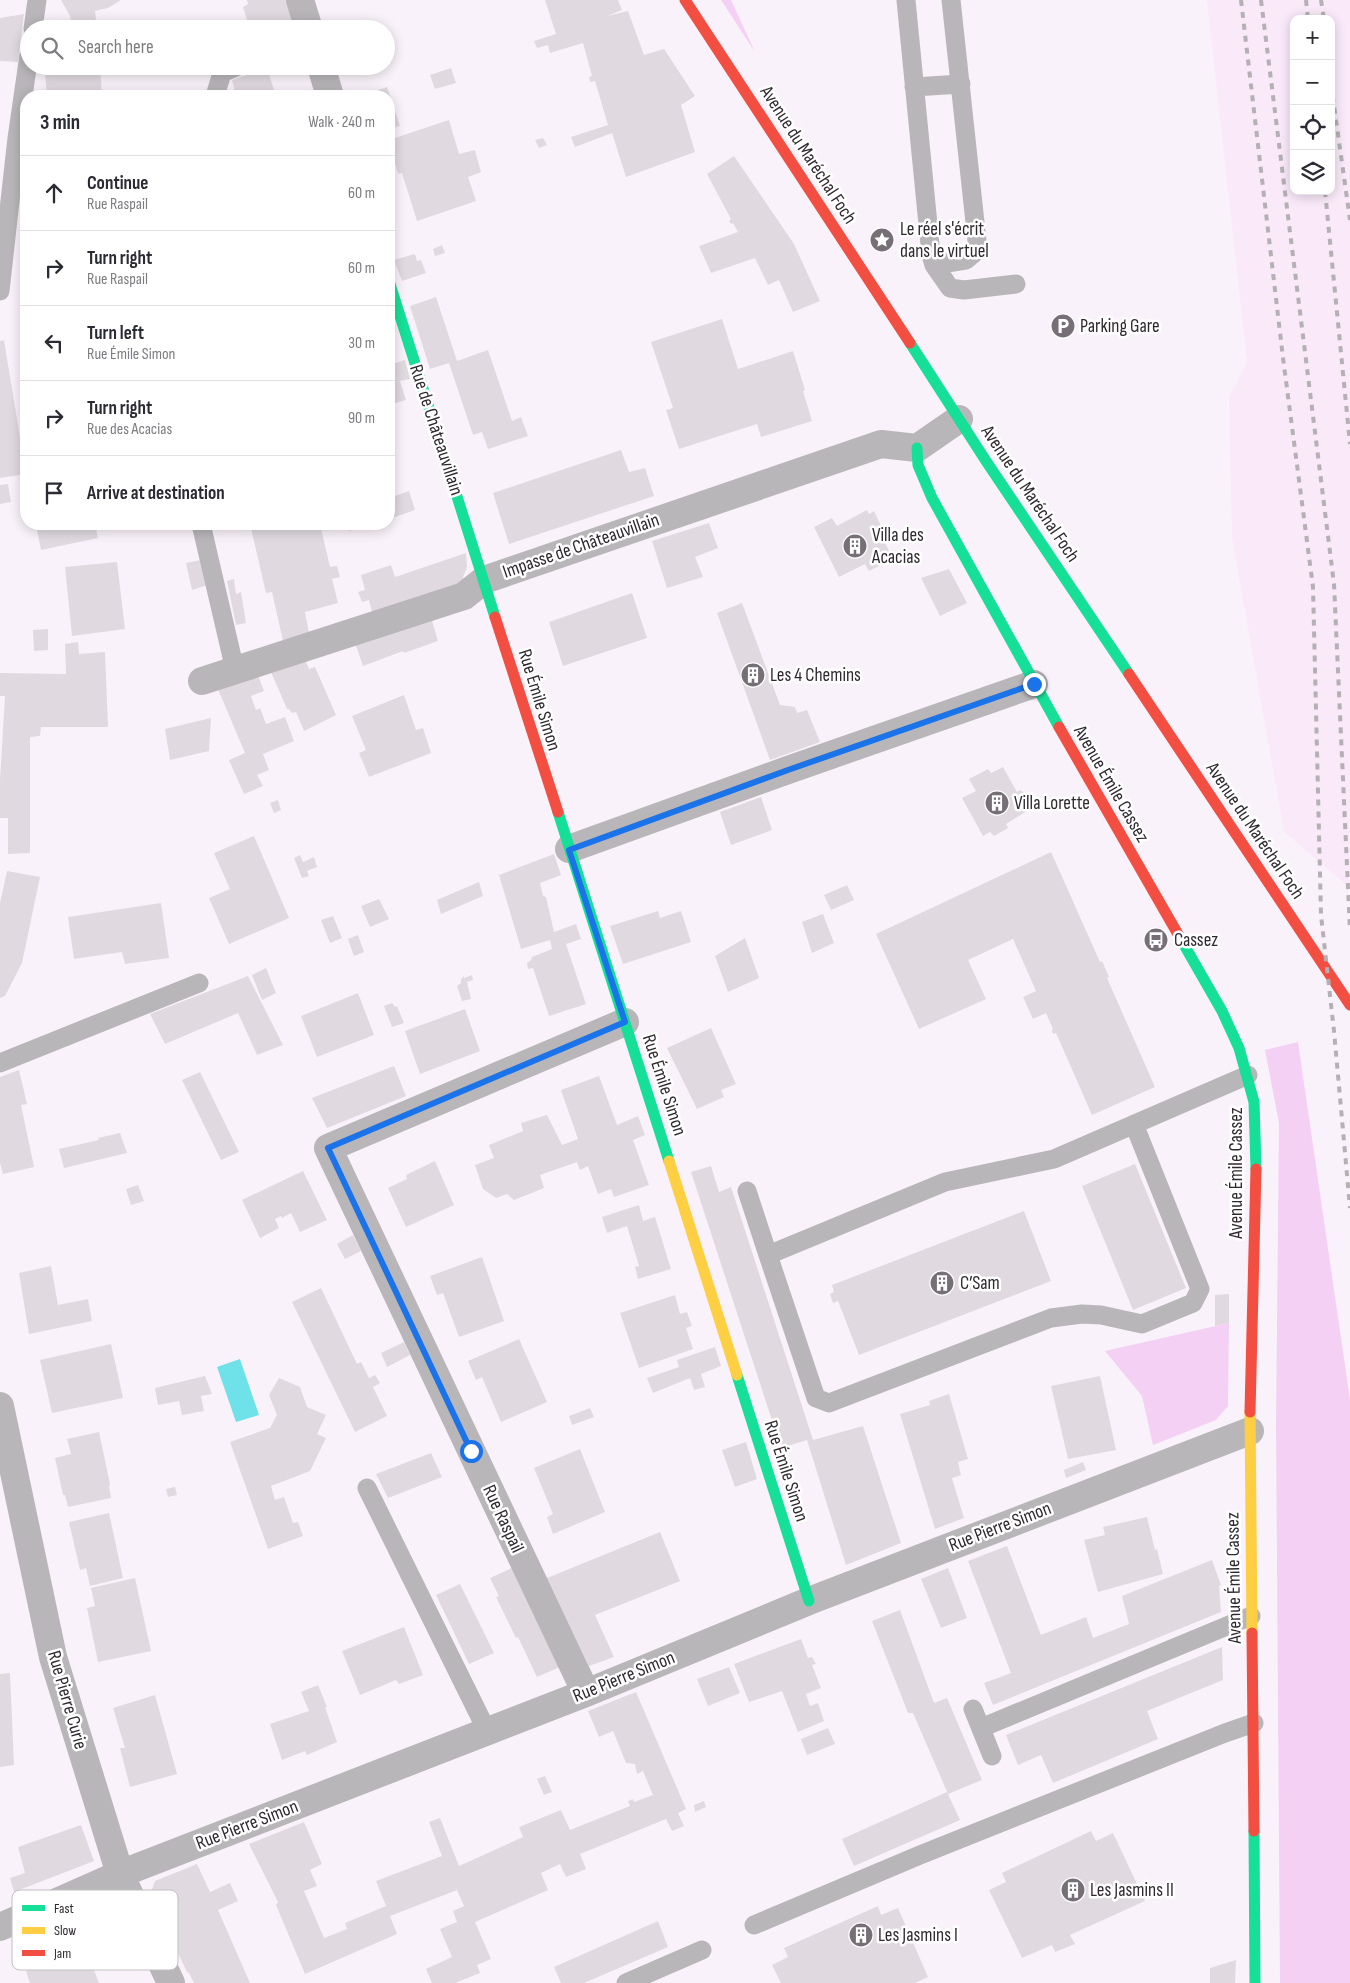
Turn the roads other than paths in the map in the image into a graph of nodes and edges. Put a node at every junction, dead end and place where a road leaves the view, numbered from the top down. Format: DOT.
graph roads {
  1 [pos="37,0"];
  2 [pos="300,0"];
  3 [pos="685,0"];
  4 [pos="906,0"];
  5 [pos="951,0"];
  6 [pos="34,20"];
  7 [pos="306,20"];
  8 [pos="26,75"];
  9 [pos="221,75"];
  10 [pos="324,75"];
  11 [pos="961,84"];
  12 [pos="914,87"];
  13 [pos="24,90"];
  14 [pos="217,90"];
  15 [pos="328,90"];
  16 [pos="20,117"];
  17 [pos="934,265"];
  18 [pos="1016,284"];
  19 [pos="0,291"];
  20 [pos="395,300"];
  21 [pos="960,420"];
  22 [pos="917,448"];
  23 [pos="202,530"];
  24 [pos="484,580"];
  25 [pos="236,670"];
  26 [pos="202,681"];
  27 [pos="1034,684"];
  28 [pos="569,850"];
  29 [pos="199,983"];
  30 [pos="1350,1005"];
  31 [pos="625,1022"];
  32 [pos="0,1063"];
  33 [pos="1248,1075"];
  34 [pos="1134,1124"];
  35 [pos="747,1191"];
  36 [pos="768,1255"];
  37 [pos="0,1406"];
  38 [pos="1250,1431"];
  39 [pos="367,1488"];
  40 [pos="809,1601"];
  41 [pos="1251,1616"];
  42 [pos="586,1693"];
  43 [pos="973,1708"];
  44 [pos="1254,1723"];
  45 [pos="981,1728"];
  46 [pos="487,1731"];
  47 [pos="992,1756"];
  48 [pos="120,1874"];
  49 [pos="84,1890"];
  50 [pos="127,1890"];
  51 [pos="12,1922"];
  52 [pos="754,1925"];
  53 [pos="0,1927"];
  54 [pos="702,1950"];
  55 [pos="165,1970"];
  56 [pos="171,1983"];
  57 [pos="626,1983"];
  58 [pos="1255,1983"];
  1 -- 6 [label="lane"];
  2 -- 7 [label="street"];
  3 -- 21 [label="street, Avenue du Maréchal Foch"];
  4 -- 12 [label="lane"];
  5 -- 11 [label="lane"];
  8 -- 13 [label="lane"];
  9 -- 14 [label="lane"];
  10 -- 15 [label="street"];
  11 -- 12 [label="lane"];
  11 -- 17 [label="lane"];
  12 -- 17 [label="lane"];
  16 -- 19 [label="lane"];
  17 -- 18 [label="lane"];
  20 -- 24 [label="street, Rue de Châteauvillain"];
  21 -- 22 [label="street"];
  21 -- 30 [label="street, Avenue du Maréchal Foch"];
  22 -- 24 [label="street, Impasse de Châteauvillain"];
  22 -- 27 [label="street, Avenue Émile Cassez"];
  23 -- 25 [label="lane"];
  24 -- 25 [label="street, Impasse de Châteauvillain"];
  24 -- 28 [label="street, Rue Émile Simon"];
  25 -- 26 [label="street, Impasse de Châteauvillain"];
  27 -- 28 [label="street"];
  27 -- 33 [label="street, Avenue Émile Cassez"];
  28 -- 31 [label="street, Rue Émile Simon"];
  29 -- 32 [label="lane"];
  31 -- 40 [label="street, Rue Émile Simon"];
  31 -- 42 [label="street, Rue Raspail"];
  33 -- 34 [label="lane"];
  33 -- 38 [label="street, Avenue Émile Cassez"];
  34 -- 36 [label="lane"];
  34 -- 36 [label="lane"];
  35 -- 36 [label="lane"];
  37 -- 48 [label="street, Rue Pierre Curie"];
  38 -- 40 [label="street, Rue Pierre Simon"];
  38 -- 41 [label="street, Avenue Émile Cassez"];
  39 -- 46 [label="lane"];
  40 -- 42 [label="street, Rue Pierre Simon"];
  41 -- 44 [label="street, Avenue Émile Cassez"];
  41 -- 45 [label="lane"];
  42 -- 46 [label="street, Rue Pierre Simon"];
  43 -- 45 [label="lane"];
  44 -- 52 [label="lane"];
  44 -- 58 [label="street, Avenue Émile Cassez"];
  45 -- 47 [label="lane"];
  46 -- 48 [label="street, Rue Pierre Simon"];
  48 -- 49 [label="street, Rue Pierre Simon"];
  48 -- 50 [label="street, Rue Pierre Curie"];
  51 -- 53 [label="street, Rue Pierre Simon"];
  54 -- 57 [label="lane"];
  55 -- 56 [label="street, Rue Pierre Curie"];
}
